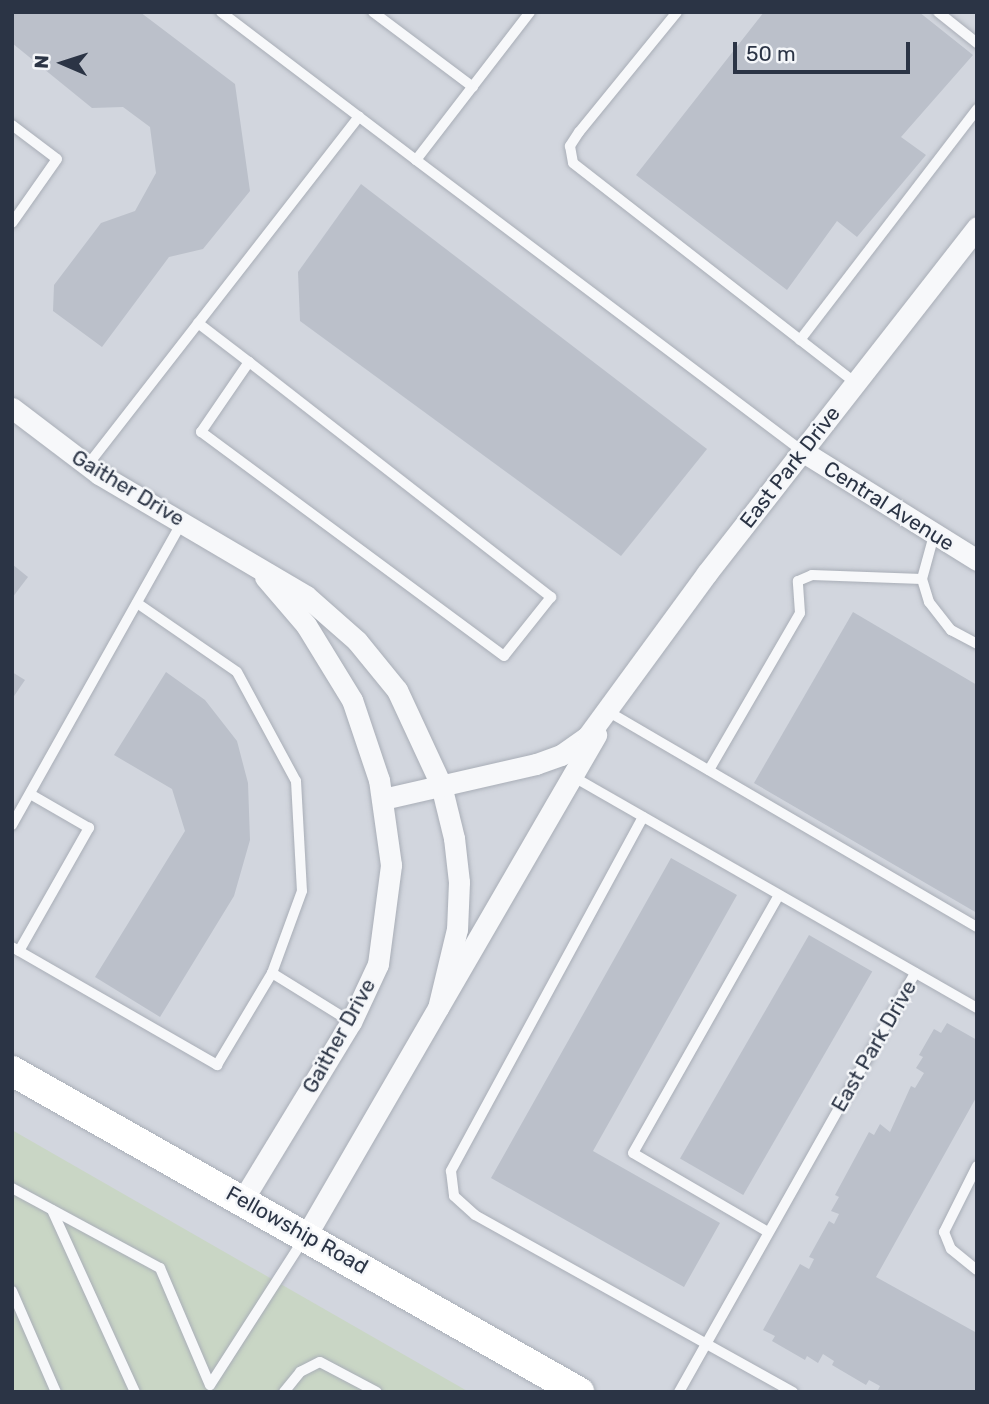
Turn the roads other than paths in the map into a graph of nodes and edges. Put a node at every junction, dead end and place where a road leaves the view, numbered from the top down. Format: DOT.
graph roads {
  1 [pos="221,12"];
  2 [pos="373,12"];
  3 [pos="530,12"];
  4 [pos="677,12"];
  5 [pos="938,12"];
  6 [pos="977,43"];
  7 [pos="473,87"];
  8 [pos="977,109"];
  9 [pos="359,116"];
  10 [pos="12,125"];
  11 [pos="416,160"];
  12 [pos="12,223"];
  13 [pos="977,227"];
  14 [pos="198,323"];
  15 [pos="800,340"];
  16 [pos="249,362"];
  17 [pos="856,383"];
  18 [pos="12,408"];
  19 [pos="802,451"];
  20 [pos="87,466"];
  21 [pos="182,522"];
  22 [pos="934,535"];
  23 [pos="250,560"];
  24 [pos="977,560"];
  25 [pos="922,579"];
  26 [pos="137,603"];
  27 [pos="977,644"];
  28 [pos="610,712"];
  29 [pos="709,770"];
  30 [pos="572,776"];
  31 [pos="441,785"];
  32 [pos="30,794"];
  33 [pos="383,799"];
  34 [pos="643,817"];
  35 [pos="12,825"];
  36 [pos="779,895"];
  37 [pos="977,927"];
  38 [pos="16,949"];
  39 [pos="272,973"];
  40 [pos="915,973"];
  41 [pos="438,1008"];
  42 [pos="977,1008"];
  43 [pos="351,1022"];
  44 [pos="12,1071"];
  45 [pos="977,1166"];
  46 [pos="14,1191"];
  47 [pos="242,1200"];
  48 [pos="52,1210"];
  49 [pos="768,1232"];
  50 [pos="307,1234"];
  51 [pos="977,1270"];
  52 [pos="12,1290"];
  53 [pos="706,1342"];
  54 [pos="205,1388"];
  55 [pos="56,1392"];
  56 [pos="135,1392"];
  57 [pos="284,1392"];
  58 [pos="377,1392"];
  59 [pos="579,1392"];
  60 [pos="679,1392"];
  61 [pos="793,1392"];
  1 -- 9 [label="lane"];
  2 -- 7 [label="lane"];
  3 -- 7 [label="lane"];
  4 -- 15 [label="lane"];
  5 -- 6 [label="lane"];
  7 -- 11 [label="lane"];
  8 -- 15 [label="lane"];
  9 -- 11 [label="lane"];
  9 -- 14 [label="lane"];
  10 -- 12 [label="lane"];
  11 -- 19 [label="lane"];
  13 -- 17 [label="street, East Park Drive"];
  14 -- 16 [label="lane"];
  14 -- 20 [label="lane"];
  15 -- 17 [label="lane"];
  16 -- 16 [label="lane"];
  17 -- 19 [label="street, East Park Drive"];
  18 -- 20 [label="street, Gaither Drive"];
  19 -- 22 [label="street, Central Avenue"];
  19 -- 28 [label="street, East Park Drive"];
  20 -- 21 [label="street, Gaither Drive"];
  21 -- 23 [label="street, Gaither Drive"];
  21 -- 26 [label="lane"];
  22 -- 24 [label="street, Central Avenue"];
  22 -- 25 [label="lane"];
  23 -- 31 [label="street, Gaither Drive"];
  23 -- 33 [label="street, Gaither Drive"];
  25 -- 27 [label="lane"];
  25 -- 29 [label="lane"];
  26 -- 32 [label="lane"];
  26 -- 39 [label="lane"];
  28 -- 29 [label="lane"];
  28 -- 30 [label="street, East Park Drive"];
  28 -- 31 [label="street, East Park Drive"];
  29 -- 37 [label="lane"];
  30 -- 34 [label="lane, East Park Drive"];
  30 -- 41 [label="street, East Park Drive"];
  31 -- 33 [label="street, East Park Drive"];
  31 -- 41 [label="street, Gaither Drive"];
  32 -- 35 [label="lane"];
  32 -- 38 [label="lane"];
  33 -- 43 [label="street, Gaither Drive"];
  34 -- 36 [label="lane, East Park Drive"];
  34 -- 53 [label="lane"];
  36 -- 40 [label="lane, East Park Drive"];
  36 -- 49 [label="lane"];
  38 -- 39 [label="lane"];
  39 -- 43 [label="lane"];
  40 -- 42 [label="lane"];
  40 -- 49 [label="lane, East Park Drive"];
  41 -- 50 [label="street, East Park Drive"];
  43 -- 47 [label="street, Gaither Drive"];
  44 -- 47 [label="street, Fellowship Road"];
  45 -- 51 [label="lane"];
  46 -- 48 [label="lane"];
  47 -- 50 [label="street, Fellowship Road"];
  48 -- 54 [label="lane"];
  48 -- 56 [label="lane"];
  49 -- 53 [label="lane, East Park Drive"];
  50 -- 54 [label="lane"];
  50 -- 59 [label="street, Fellowship Road"];
  52 -- 55 [label="lane"];
  53 -- 60 [label="lane, East Park Drive"];
  53 -- 61 [label="lane"];
  57 -- 58 [label="lane"];
}
